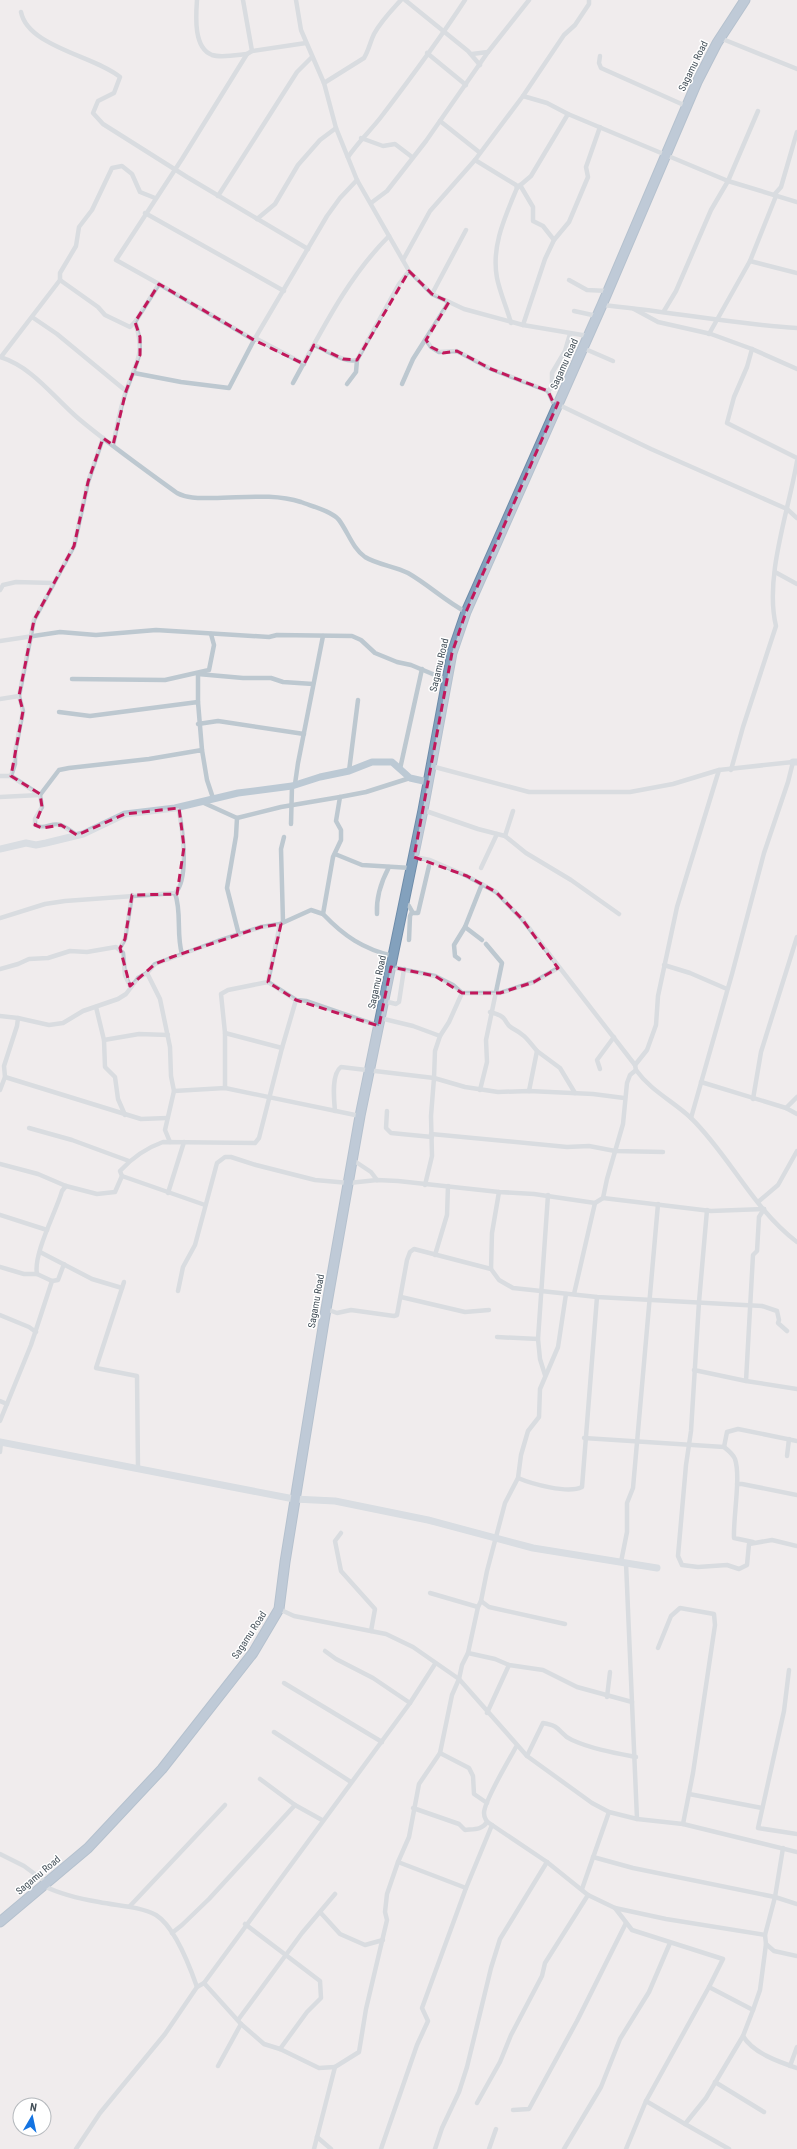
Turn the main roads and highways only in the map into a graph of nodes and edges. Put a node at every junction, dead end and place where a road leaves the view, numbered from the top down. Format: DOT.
graph roads {
  1 [pos="745,0"];
  2 [pos="0,1922"];
  1 -- 2 [label="highway, Sagamu Road"];
}
